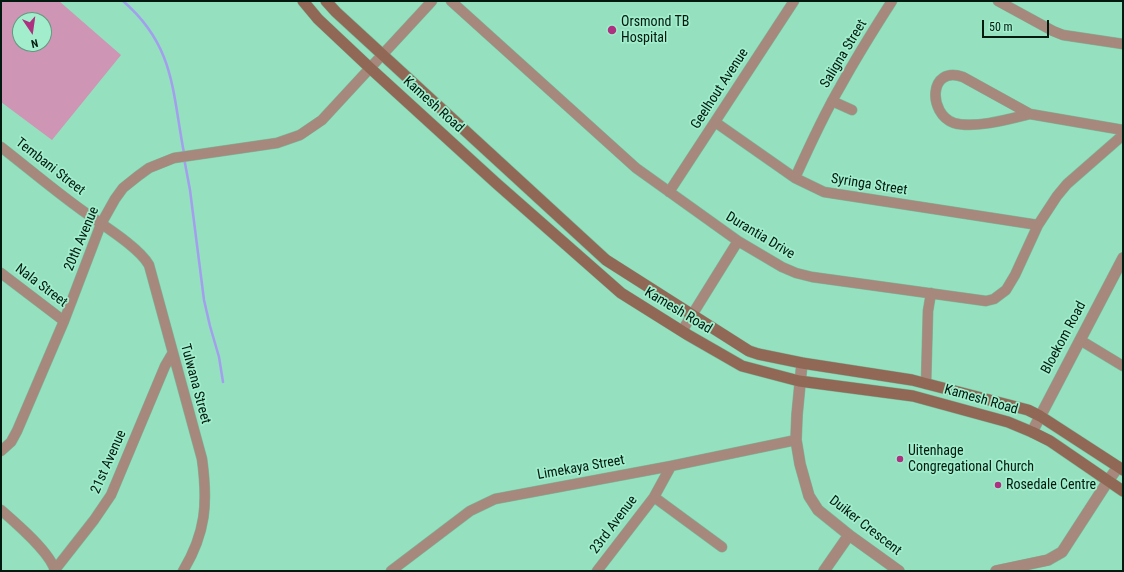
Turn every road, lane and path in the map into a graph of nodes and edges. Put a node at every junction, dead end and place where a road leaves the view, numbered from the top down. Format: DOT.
graph roads {
  1 [pos="303,1"];
  2 [pos="326,1"];
  3 [pos="432,1"];
  4 [pos="451,1"];
  5 [pos="794,1"];
  6 [pos="892,1"];
  7 [pos="998,1"];
  8 [pos="1123,44"];
  9 [pos="383,55"];
  10 [pos="370,68"];
  11 [pos="832,101"];
  12 [pos="852,110"];
  13 [pos="1030,114"];
  14 [pos="715,122"];
  15 [pos="1123,130"];
  16 [pos="1123,135"];
  17 [pos="1,147"];
  18 [pos="795,178"];
  19 [pos="669,192"];
  20 [pos="101,224"];
  21 [pos="1038,225"];
  22 [pos="738,241"];
  23 [pos="1123,258"];
  24 [pos="1,273"];
  25 [pos="931,293"];
  26 [pos="693,314"];
  27 [pos="64,321"];
  28 [pos="682,331"];
  29 [pos="1080,340"];
  30 [pos="172,354"];
  31 [pos="802,363"];
  32 [pos="1123,366"];
  33 [pos="800,381"];
  34 [pos="926,384"];
  35 [pos="1040,416"];
  36 [pos="1032,432"];
  37 [pos="796,440"];
  38 [pos="1,452"];
  39 [pos="671,466"];
  40 [pos="1121,469"];
  41 [pos="1108,481"];
  42 [pos="1123,491"];
  43 [pos="654,497"];
  44 [pos="1,510"];
  45 [pos="849,535"];
  46 [pos="722,547"];
  47 [pos="1022,568"];
  48 [pos="55,571"];
  49 [pos="183,571"];
  50 [pos="391,571"];
  51 [pos="597,571"];
  52 [pos="824,571"];
  53 [pos="899,571"];
  54 [pos="996,571"];
  1 -- 10 [label="main road, Kamesh Road"];
  2 -- 9 [label="main road, Kamesh Road"];
  3 -- 9 [label="street, 20th Avenue"];
  4 -- 19 [label="street, Durantia Drive"];
  5 -- 14 [label="street, Geelhout Avenue"];
  6 -- 11 [label="street, Saligna Street"];
  7 -- 8 [label="street"];
  9 -- 10 [label="street, 20th Avenue"];
  9 -- 26 [label="main road, Kamesh Road"];
  10 -- 20 [label="street, 20th Avenue"];
  10 -- 28 [label="main road, Kamesh Road"];
  11 -- 12 [label="street, Saligna Street"];
  11 -- 18 [label="street, Saligna Street"];
  13 -- 13 [label="street"];
  13 -- 15 [label="street"];
  14 -- 18 [label="street, Syringa Street"];
  14 -- 19 [label="street, Geelhout Avenue"];
  16 -- 21 [label="street, Durantia Drive"];
  17 -- 20 [label="street, Tembani Street"];
  18 -- 21 [label="street, Syringa Street"];
  19 -- 22 [label="street, Durantia Drive"];
  20 -- 27 [label="street, 20th Avenue"];
  20 -- 30 [label="street, Tulwana Street"];
  21 -- 25 [label="street, Durantia Drive"];
  22 -- 25 [label="street, Durantia Drive"];
  22 -- 26 [label="street"];
  23 -- 29 [label="street, Bloekom Road"];
  24 -- 27 [label="street, Nala Street"];
  25 -- 34 [label="street"];
  26 -- 28 [label="street"];
  26 -- 31 [label="main road, Kamesh Road"];
  27 -- 38 [label="street, 20th Avenue"];
  28 -- 33 [label="main road, Kamesh Road"];
  29 -- 32 [label="street"];
  29 -- 35 [label="street, Bloekom Road"];
  30 -- 48 [label="street, 21st Avenue"];
  30 -- 49 [label="street, Tulwana Street"];
  31 -- 33 [label="street, Duiker Crescent"];
  31 -- 34 [label="main road, Kamesh Road"];
  33 -- 36 [label="main road, Kamesh Road"];
  33 -- 37 [label="street, Duiker Crescent"];
  34 -- 35 [label="main road, Kamesh Road"];
  35 -- 36 [label="street, Bloekom Road"];
  35 -- 40 [label="main road, Kamesh Road"];
  36 -- 41 [label="main road, Kamesh Road"];
  37 -- 39 [label="street, Limekaya Street"];
  37 -- 45 [label="street, Duiker Crescent"];
  39 -- 43 [label="street, 23rd Avenue"];
  39 -- 50 [label="street, Limekaya Street"];
  40 -- 41 [label="street"];
  41 -- 42 [label="main road, Kamesh Road"];
  41 -- 47 [label="street"];
  43 -- 46 [label="street, 23rd Avenue"];
  43 -- 51 [label="street, 23rd Avenue"];
  44 -- 48 [label="street"];
  45 -- 52 [label="street"];
  45 -- 53 [label="street, Duiker Crescent"];
  47 -- 54 [label="street"];
}
